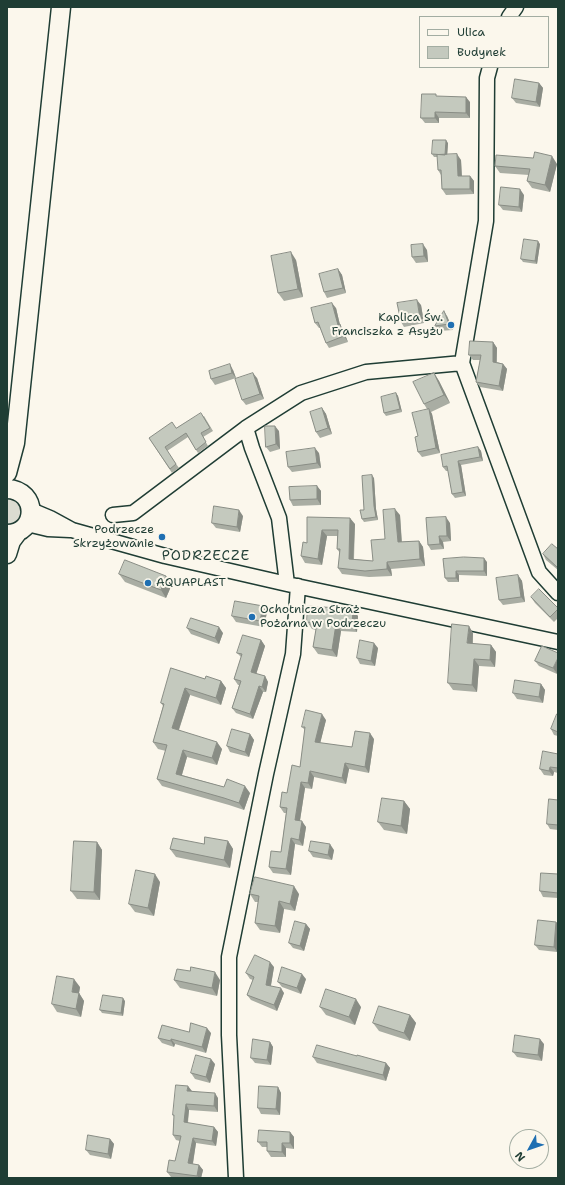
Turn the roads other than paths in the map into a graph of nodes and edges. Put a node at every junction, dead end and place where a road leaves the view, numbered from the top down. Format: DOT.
graph roads {
  1 [pos="61,7"];
  2 [pos="516,7"];
  3 [pos="510,16"];
  4 [pos="490,68"];
  5 [pos="462,363"];
  6 [pos="246,428"];
  7 [pos="15,443"];
  8 [pos="7,473"];
  9 [pos="14,490"];
  10 [pos="113,515"];
  11 [pos="21,525"];
  12 [pos="7,554"];
  13 [pos="292,585"];
  14 [pos="558,592"];
  15 [pos="558,642"];
  16 [pos="236,1178"];
  1 -- 7 [label="main road"];
  2 -- 3 [label="street"];
  4 -- 5 [label="street"];
  5 -- 6 [label="street"];
  5 -- 14 [label="street"];
  6 -- 10 [label="street"];
  6 -- 13 [label="street"];
  7 -- 8 [label="main road"];
  7 -- 9 [label="main road"];
  9 -- 11 [label="main road"];
  11 -- 12 [label="main road"];
  11 -- 13 [label="street"];
  13 -- 15 [label="street"];
  13 -- 16 [label="street"];
}
